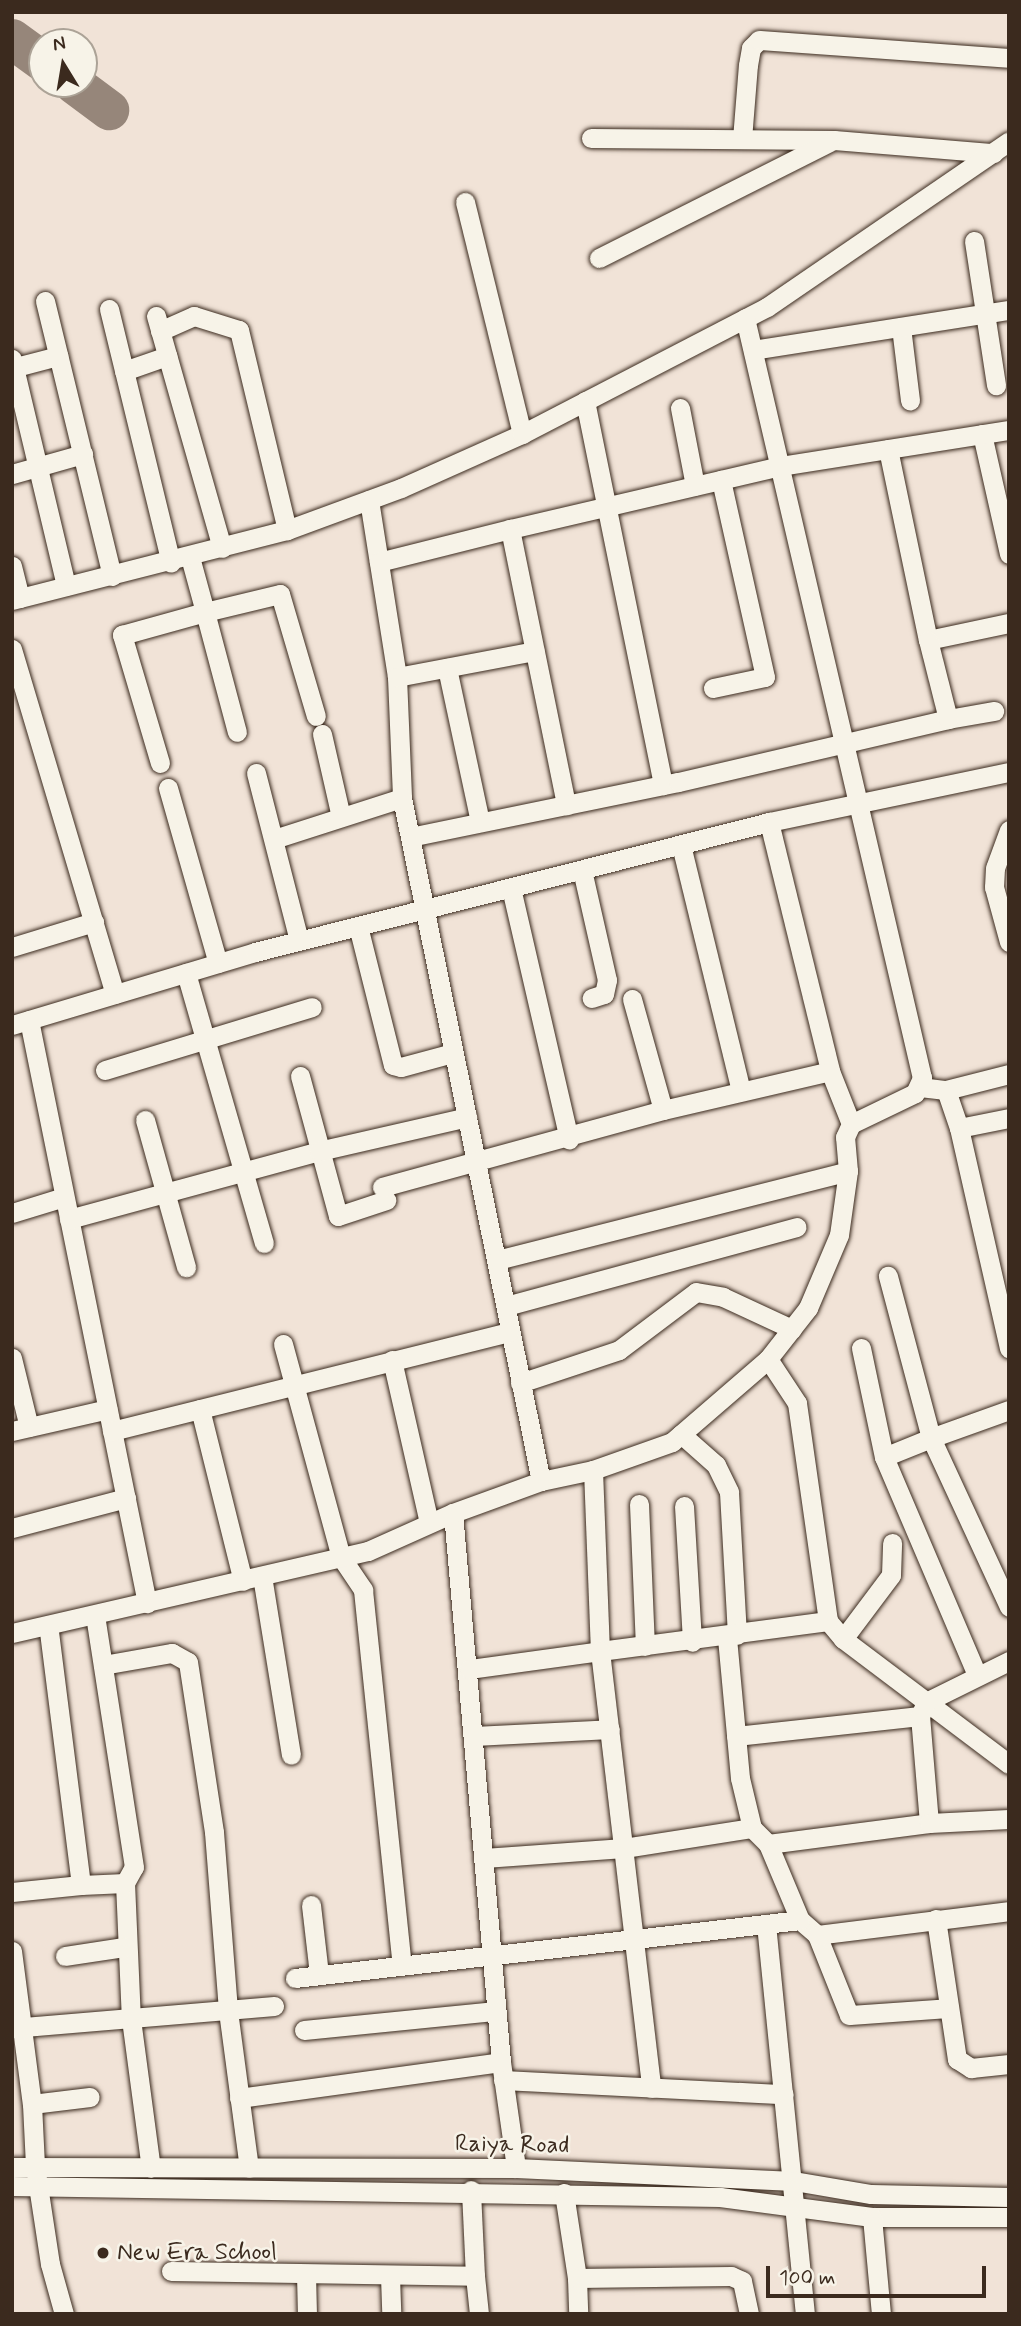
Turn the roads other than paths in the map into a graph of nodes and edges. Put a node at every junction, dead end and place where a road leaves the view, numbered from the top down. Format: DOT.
graph roads {
  1 [pos="1009,58"];
  2 [pos="591,138"];
  3 [pos="742,139"];
  4 [pos="834,141"];
  5 [pos="1001,147"];
  6 [pos="466,202"];
  7 [pos="974,242"];
  8 [pos="599,258"];
  9 [pos="44,301"];
  10 [pos="109,309"];
  11 [pos="1009,310"];
  12 [pos="986,314"];
  13 [pos="746,318"];
  14 [pos="901,327"];
  15 [pos="753,350"];
  16 [pos="58,356"];
  17 [pos="167,356"];
  18 [pos="13,365"];
  19 [pos="124,371"];
  20 [pos="996,385"];
  21 [pos="910,400"];
  22 [pos="585,401"];
  23 [pos="680,408"];
  24 [pos="1009,430"];
  25 [pos="522,434"];
  26 [pos="982,435"];
  27 [pos="888,449"];
  28 [pos="83,454"];
  29 [pos="37,466"];
  30 [pos="780,466"];
  31 [pos="12,474"];
  32 [pos="721,480"];
  33 [pos="695,486"];
  34 [pos="369,500"];
  35 [pos="605,507"];
  36 [pos="287,530"];
  37 [pos="510,530"];
  38 [pos="222,548"];
  39 [pos="1009,554"];
  40 [pos="181,560"];
  41 [pos="379,562"];
  42 [pos="12,566"];
  43 [pos="112,576"];
  44 [pos="66,586"];
  45 [pos="16,599"];
  46 [pos="205,612"];
  47 [pos="1009,623"];
  48 [pos="928,640"];
  49 [pos="12,649"];
  50 [pos="535,651"];
  51 [pos="447,668"];
  52 [pos="397,677"];
  53 [pos="713,688"];
  54 [pos="994,710"];
  55 [pos="947,719"];
  56 [pos="237,732"];
  57 [pos="846,740"];
  58 [pos="160,763"];
  59 [pos="1009,772"];
  60 [pos="256,773"];
  61 [pos="663,785"];
  62 [pos="168,788"];
  63 [pos="402,798"];
  64 [pos="566,805"];
  65 [pos="861,806"];
  66 [pos="341,817"];
  67 [pos="480,822"];
  68 [pos="769,822"];
  69 [pos="1009,830"];
  70 [pos="410,837"];
  71 [pos="274,839"];
  72 [pos="681,845"];
  73 [pos="582,870"];
  74 [pos="511,888"];
  75 [pos="425,909"];
  76 [pos="94,922"];
  77 [pos="358,926"];
  78 [pos="299,941"];
  79 [pos="1009,942"];
  80 [pos="12,947"];
  81 [pos="218,963"];
  82 [pos="186,973"];
  83 [pos="115,994"];
  84 [pos="592,998"];
  85 [pos="632,999"];
  86 [pos="312,1007"];
  87 [pos="20,1023"];
  88 [pos="205,1040"];
  89 [pos="453,1053"];
  90 [pos="105,1070"];
  91 [pos="830,1070"];
  92 [pos="1009,1074"];
  93 [pos="300,1076"];
  94 [pos="920,1087"];
  95 [pos="946,1090"];
  96 [pos="741,1091"];
  97 [pos="663,1110"];
  98 [pos="467,1117"];
  99 [pos="1009,1118"];
  100 [pos="145,1119"];
  101 [pos="851,1124"];
  102 [pos="959,1128"];
  103 [pos="569,1139"];
  104 [pos="318,1151"];
  105 [pos="478,1164"];
  106 [pos="848,1171"];
  107 [pos="242,1172"];
  108 [pos="164,1194"];
  109 [pos="64,1196"];
  110 [pos="12,1213"];
  111 [pos="69,1219"];
  112 [pos="796,1227"];
  113 [pos="264,1243"];
  114 [pos="497,1260"];
  115 [pos="186,1267"];
  116 [pos="888,1276"];
  117 [pos="506,1306"];
  118 [pos="792,1329"];
  119 [pos="509,1332"];
  120 [pos="283,1344"];
  121 [pos="861,1348"];
  122 [pos="1009,1348"];
  123 [pos="12,1357"];
  124 [pos="768,1359"];
  125 [pos="391,1360"];
  126 [pos="520,1383"];
  127 [pos="293,1385"];
  128 [pos="108,1409"];
  129 [pos="200,1409"];
  130 [pos="1009,1410"];
  131 [pos="21,1429"];
  132 [pos="112,1431"];
  133 [pos="681,1434"];
  134 [pos="931,1438"];
  135 [pos="884,1457"];
  136 [pos="593,1470"];
  137 [pos="541,1481"];
  138 [pos="126,1498"];
  139 [pos="639,1504"];
  140 [pos="684,1506"];
  141 [pos="453,1513"];
  142 [pos="429,1523"];
  143 [pos="12,1528"];
  144 [pos="892,1543"];
  145 [pos="341,1558"];
  146 [pos="252,1578"];
  147 [pos="147,1603"];
  148 [pos="1009,1607"];
  149 [pos="95,1615"];
  150 [pos="828,1622"];
  151 [pos="48,1625"];
  152 [pos="12,1633"];
  153 [pos="732,1636"];
  154 [pos="843,1639"];
  155 [pos="692,1642"];
  156 [pos="645,1646"];
  157 [pos="600,1651"];
  158 [pos="1009,1661"];
  159 [pos="103,1665"];
  160 [pos="469,1669"];
  161 [pos="977,1675"];
  162 [pos="923,1709"];
  163 [pos="610,1729"];
  164 [pos="474,1736"];
  165 [pos="736,1736"];
  166 [pos="291,1755"];
  167 [pos="1009,1764"];
  168 [pos="1009,1819"];
  169 [pos="929,1823"];
  170 [pos="752,1828"];
  171 [pos="768,1844"];
  172 [pos="624,1848"];
  173 [pos="484,1858"];
  174 [pos="125,1883"];
  175 [pos="81,1885"];
  176 [pos="12,1892"];
  177 [pos="311,1905"];
  178 [pos="1009,1911"];
  179 [pos="936,1919"];
  180 [pos="800,1920"];
  181 [pos="766,1924"];
  182 [pos="817,1935"];
  183 [pos="635,1936"];
  184 [pos="124,1947"];
  185 [pos="12,1951"];
  186 [pos="491,1955"];
  187 [pos="65,1956"];
  188 [pos="402,1965"];
  189 [pos="319,1974"];
  190 [pos="295,1978"];
  191 [pos="14,1984"];
  192 [pos="274,2006"];
  193 [pos="949,2008"];
  194 [pos="228,2011"];
  195 [pos="496,2011"];
  196 [pos="131,2019"];
  197 [pos="17,2028"];
  198 [pos="304,2030"];
  199 [pos="1009,2064"];
  200 [pos="502,2071"];
  201 [pos="651,2088"];
  202 [pos="784,2094"];
  203 [pos="90,2097"];
  204 [pos="239,2098"];
  205 [pos="32,2104"];
  206 [pos="12,2167"];
  207 [pos="151,2168"];
  208 [pos="249,2168"];
  209 [pos="516,2168"];
  210 [pos="37,2176"];
  211 [pos="794,2181"];
  212 [pos="12,2186"];
  213 [pos="471,2190"];
  214 [pos="564,2193"];
  215 [pos="1009,2197"];
  216 [pos="796,2204"];
  217 [pos="872,2217"];
  218 [pos="1009,2217"];
  219 [pos="171,2271"];
  220 [pos="306,2274"];
  221 [pos="390,2276"];
  222 [pos="475,2276"];
  223 [pos="578,2278"];
  224 [pos="64,2314"];
  225 [pos="307,2314"];
  226 [pos="391,2314"];
  227 [pos="479,2314"];
  228 [pos="578,2314"];
  229 [pos="749,2314"];
  230 [pos="805,2314"];
  231 [pos="881,2314"];
  1 -- 3 [label="street"];
  2 -- 3 [label="street"];
  3 -- 4 [label="street"];
  4 -- 5 [label="street"];
  4 -- 8 [label="street"];
  5 -- 13 [label="street"];
  6 -- 25 [label="street"];
  7 -- 12 [label="street"];
  9 -- 16 [label="street"];
  10 -- 19 [label="street"];
  11 -- 12 [label="street"];
  12 -- 14 [label="street"];
  12 -- 20 [label="street"];
  13 -- 15 [label="street"];
  13 -- 22 [label="street"];
  14 -- 15 [label="street"];
  14 -- 21 [label="street"];
  15 -- 30 [label="street"];
  16 -- 18 [label="street"];
  16 -- 28 [label="street"];
  17 -- 19 [label="street"];
  17 -- 36 [label="street"];
  17 -- 38 [label="street"];
  18 -- 29 [label="street"];
  19 -- 40 [label="street"];
  22 -- 25 [label="street"];
  22 -- 35 [label="street"];
  23 -- 33 [label="street"];
  24 -- 26 [label="street"];
  25 -- 34 [label="street"];
  26 -- 27 [label="street"];
  26 -- 39 [label="street"];
  27 -- 30 [label="street"];
  27 -- 48 [label="street"];
  28 -- 29 [label="street"];
  28 -- 43 [label="street"];
  29 -- 31 [label="street"];
  29 -- 44 [label="street"];
  30 -- 32 [label="street"];
  30 -- 57 [label="street"];
  32 -- 33 [label="street"];
  32 -- 53 [label="street"];
  33 -- 35 [label="street"];
  34 -- 36 [label="street"];
  34 -- 41 [label="street"];
  35 -- 37 [label="street"];
  35 -- 61 [label="street"];
  36 -- 38 [label="street"];
  37 -- 41 [label="street"];
  37 -- 50 [label="street"];
  38 -- 40 [label="street"];
  40 -- 43 [label="street"];
  40 -- 46 [label="street"];
  41 -- 52 [label="street"];
  42 -- 45 [label="street"];
  43 -- 44 [label="street"];
  44 -- 45 [label="street"];
  46 -- 56 [label="street"];
  46 -- 58 [label="street"];
  46 -- 66 [label="street"];
  47 -- 48 [label="street"];
  48 -- 55 [label="street"];
  49 -- 76 [label="street"];
  50 -- 51 [label="street"];
  50 -- 64 [label="street"];
  51 -- 52 [label="street"];
  51 -- 67 [label="street"];
  52 -- 63 [label="street"];
  54 -- 55 [label="street"];
  55 -- 57 [label="street"];
  57 -- 61 [label="street"];
  57 -- 65 [label="street"];
  59 -- 65 [label="street"];
  60 -- 71 [label="street"];
  61 -- 64 [label="street"];
  62 -- 81 [label="street"];
  63 -- 66 [label="street"];
  63 -- 70 [label="street"];
  64 -- 67 [label="street"];
  65 -- 68 [label="street"];
  65 -- 94 [label="street"];
  66 -- 71 [label="street"];
  67 -- 70 [label="street"];
  68 -- 72 [label="street"];
  68 -- 91 [label="street"];
  69 -- 79 [label="street"];
  70 -- 75 [label="street"];
  71 -- 78 [label="street"];
  72 -- 73 [label="street"];
  72 -- 96 [label="street"];
  73 -- 74 [label="street"];
  73 -- 84 [label="street"];
  74 -- 75 [label="street"];
  74 -- 103 [label="street"];
  75 -- 77 [label="street"];
  75 -- 89 [label="street"];
  76 -- 80 [label="street"];
  76 -- 83 [label="street"];
  77 -- 78 [label="street"];
  77 -- 89 [label="street"];
  78 -- 81 [label="street"];
  81 -- 82 [label="street"];
  82 -- 83 [label="street"];
  82 -- 88 [label="street"];
  83 -- 87 [label="street"];
  85 -- 97 [label="street"];
  86 -- 88 [label="street"];
  87 -- 109 [label="street"];
  88 -- 90 [label="street"];
  88 -- 107 [label="street"];
  89 -- 98 [label="street"];
  91 -- 96 [label="street"];
  91 -- 101 [label="street"];
  92 -- 95 [label="street"];
  93 -- 104 [label="street"];
  94 -- 95 [label="street"];
  94 -- 101 [label="street"];
  95 -- 102 [label="street"];
  96 -- 97 [label="street"];
  97 -- 103 [label="street"];
  98 -- 104 [label="street"];
  98 -- 105 [label="street"];
  99 -- 102 [label="street"];
  100 -- 108 [label="street"];
  101 -- 106 [label="street"];
  102 -- 122 [label="street"];
  103 -- 105 [label="street"];
  104 -- 105 [label="street"];
  104 -- 107 [label="street"];
  105 -- 114 [label="street"];
  106 -- 114 [label="street"];
  106 -- 118 [label="street"];
  107 -- 108 [label="street"];
  107 -- 113 [label="street"];
  108 -- 111 [label="street"];
  108 -- 115 [label="street"];
  109 -- 110 [label="street"];
  109 -- 111 [label="street"];
  111 -- 128 [label="street"];
  112 -- 117 [label="street"];
  114 -- 117 [label="street"];
  116 -- 134 [label="street"];
  117 -- 119 [label="street"];
  118 -- 124 [label="street"];
  118 -- 126 [label="street"];
  119 -- 125 [label="street"];
  119 -- 126 [label="street"];
  120 -- 127 [label="street"];
  121 -- 135 [label="street"];
  123 -- 131 [label="street"];
  124 -- 133 [label="street"];
  124 -- 150 [label="street"];
  125 -- 127 [label="street"];
  125 -- 142 [label="street"];
  126 -- 137 [label="street"];
  127 -- 129 [label="street"];
  127 -- 145 [label="street"];
  128 -- 131 [label="street"];
  128 -- 132 [label="street"];
  129 -- 132 [label="street"];
  129 -- 146 [label="street"];
  130 -- 134 [label="street"];
  132 -- 138 [label="street"];
  133 -- 136 [label="street"];
  133 -- 153 [label="street"];
  134 -- 135 [label="street"];
  134 -- 148 [label="street"];
  135 -- 161 [label="street"];
  136 -- 137 [label="street"];
  136 -- 157 [label="street"];
  137 -- 141 [label="street"];
  138 -- 143 [label="street"];
  138 -- 147 [label="street"];
  139 -- 156 [label="street"];
  140 -- 155 [label="street"];
  141 -- 142 [label="street"];
  141 -- 160 [label="street"];
  142 -- 145 [label="street"];
  144 -- 154 [label="street"];
  145 -- 146 [label="street"];
  145 -- 188 [label="street"];
  146 -- 147 [label="street"];
  146 -- 166 [label="street"];
  147 -- 149 [label="street"];
  149 -- 151 [label="street"];
  149 -- 159 [label="street"];
  150 -- 153 [label="street"];
  150 -- 154 [label="street"];
  151 -- 152 [label="street"];
  151 -- 175 [label="street"];
  153 -- 155 [label="street"];
  153 -- 165 [label="street"];
  154 -- 162 [label="street"];
  155 -- 156 [label="street"];
  156 -- 157 [label="street"];
  157 -- 160 [label="street"];
  157 -- 163 [label="street"];
  158 -- 161 [label="street"];
  159 -- 174 [label="street"];
  159 -- 194 [label="street"];
  160 -- 164 [label="street"];
  161 -- 162 [label="street"];
  162 -- 165 [label="street"];
  162 -- 167 [label="street"];
  162 -- 169 [label="street"];
  163 -- 164 [label="street"];
  163 -- 172 [label="street"];
  164 -- 173 [label="street"];
  165 -- 170 [label="street"];
  168 -- 169 [label="street"];
  169 -- 171 [label="street"];
  170 -- 171 [label="street"];
  170 -- 172 [label="street"];
  171 -- 180 [label="street"];
  172 -- 173 [label="street"];
  172 -- 183 [label="street"];
  173 -- 186 [label="street"];
  174 -- 175 [label="street"];
  174 -- 184 [label="street"];
  175 -- 176 [label="street"];
  177 -- 189 [label="street"];
  178 -- 179 [label="street"];
  179 -- 182 [label="street"];
  179 -- 193 [label="street"];
  180 -- 181 [label="street"];
  180 -- 182 [label="street"];
  181 -- 183 [label="street"];
  181 -- 202 [label="street"];
  182 -- 193 [label="street"];
  183 -- 186 [label="street"];
  183 -- 201 [label="street"];
  184 -- 187 [label="street"];
  184 -- 196 [label="street"];
  185 -- 191 [label="street"];
  186 -- 188 [label="street"];
  186 -- 195 [label="street"];
  188 -- 189 [label="street"];
  189 -- 190 [label="street"];
  191 -- 197 [label="street"];
  192 -- 194 [label="street"];
  193 -- 199 [label="street"];
  194 -- 196 [label="street"];
  194 -- 204 [label="street"];
  195 -- 198 [label="street"];
  195 -- 200 [label="street"];
  196 -- 197 [label="street"];
  196 -- 207 [label="street"];
  197 -- 205 [label="street"];
  200 -- 201 [label="street"];
  200 -- 204 [label="street"];
  200 -- 209 [label="street"];
  201 -- 202 [label="street"];
  202 -- 211 [label="street"];
  203 -- 205 [label="street"];
  204 -- 208 [label="street"];
  205 -- 210 [label="street"];
  206 -- 210 [label="street, Raiya Road"];
  207 -- 208 [label="street, Raiya Road"];
  207 -- 210 [label="street, Raiya Road"];
  208 -- 209 [label="street, Raiya Road"];
  209 -- 211 [label="street, Raiya Road"];
  210 -- 212 [label="street, Raiya Road"];
  210 -- 213 [label="street, Raiya Road"];
  210 -- 224 [label="street"];
  211 -- 215 [label="street, Raiya Road"];
  211 -- 216 [label="street"];
  213 -- 214 [label="street, Raiya Road"];
  213 -- 222 [label="street"];
  214 -- 216 [label="street, Raiya Road"];
  214 -- 223 [label="street"];
  216 -- 217 [label="street, Raiya Road"];
  216 -- 230 [label="street"];
  217 -- 218 [label="street, Raiya Road"];
  217 -- 231 [label="street"];
  219 -- 220 [label="street"];
  220 -- 221 [label="street"];
  220 -- 225 [label="street"];
  221 -- 222 [label="street"];
  221 -- 226 [label="street"];
  222 -- 227 [label="street"];
  223 -- 228 [label="street"];
  223 -- 229 [label="street"];
}
